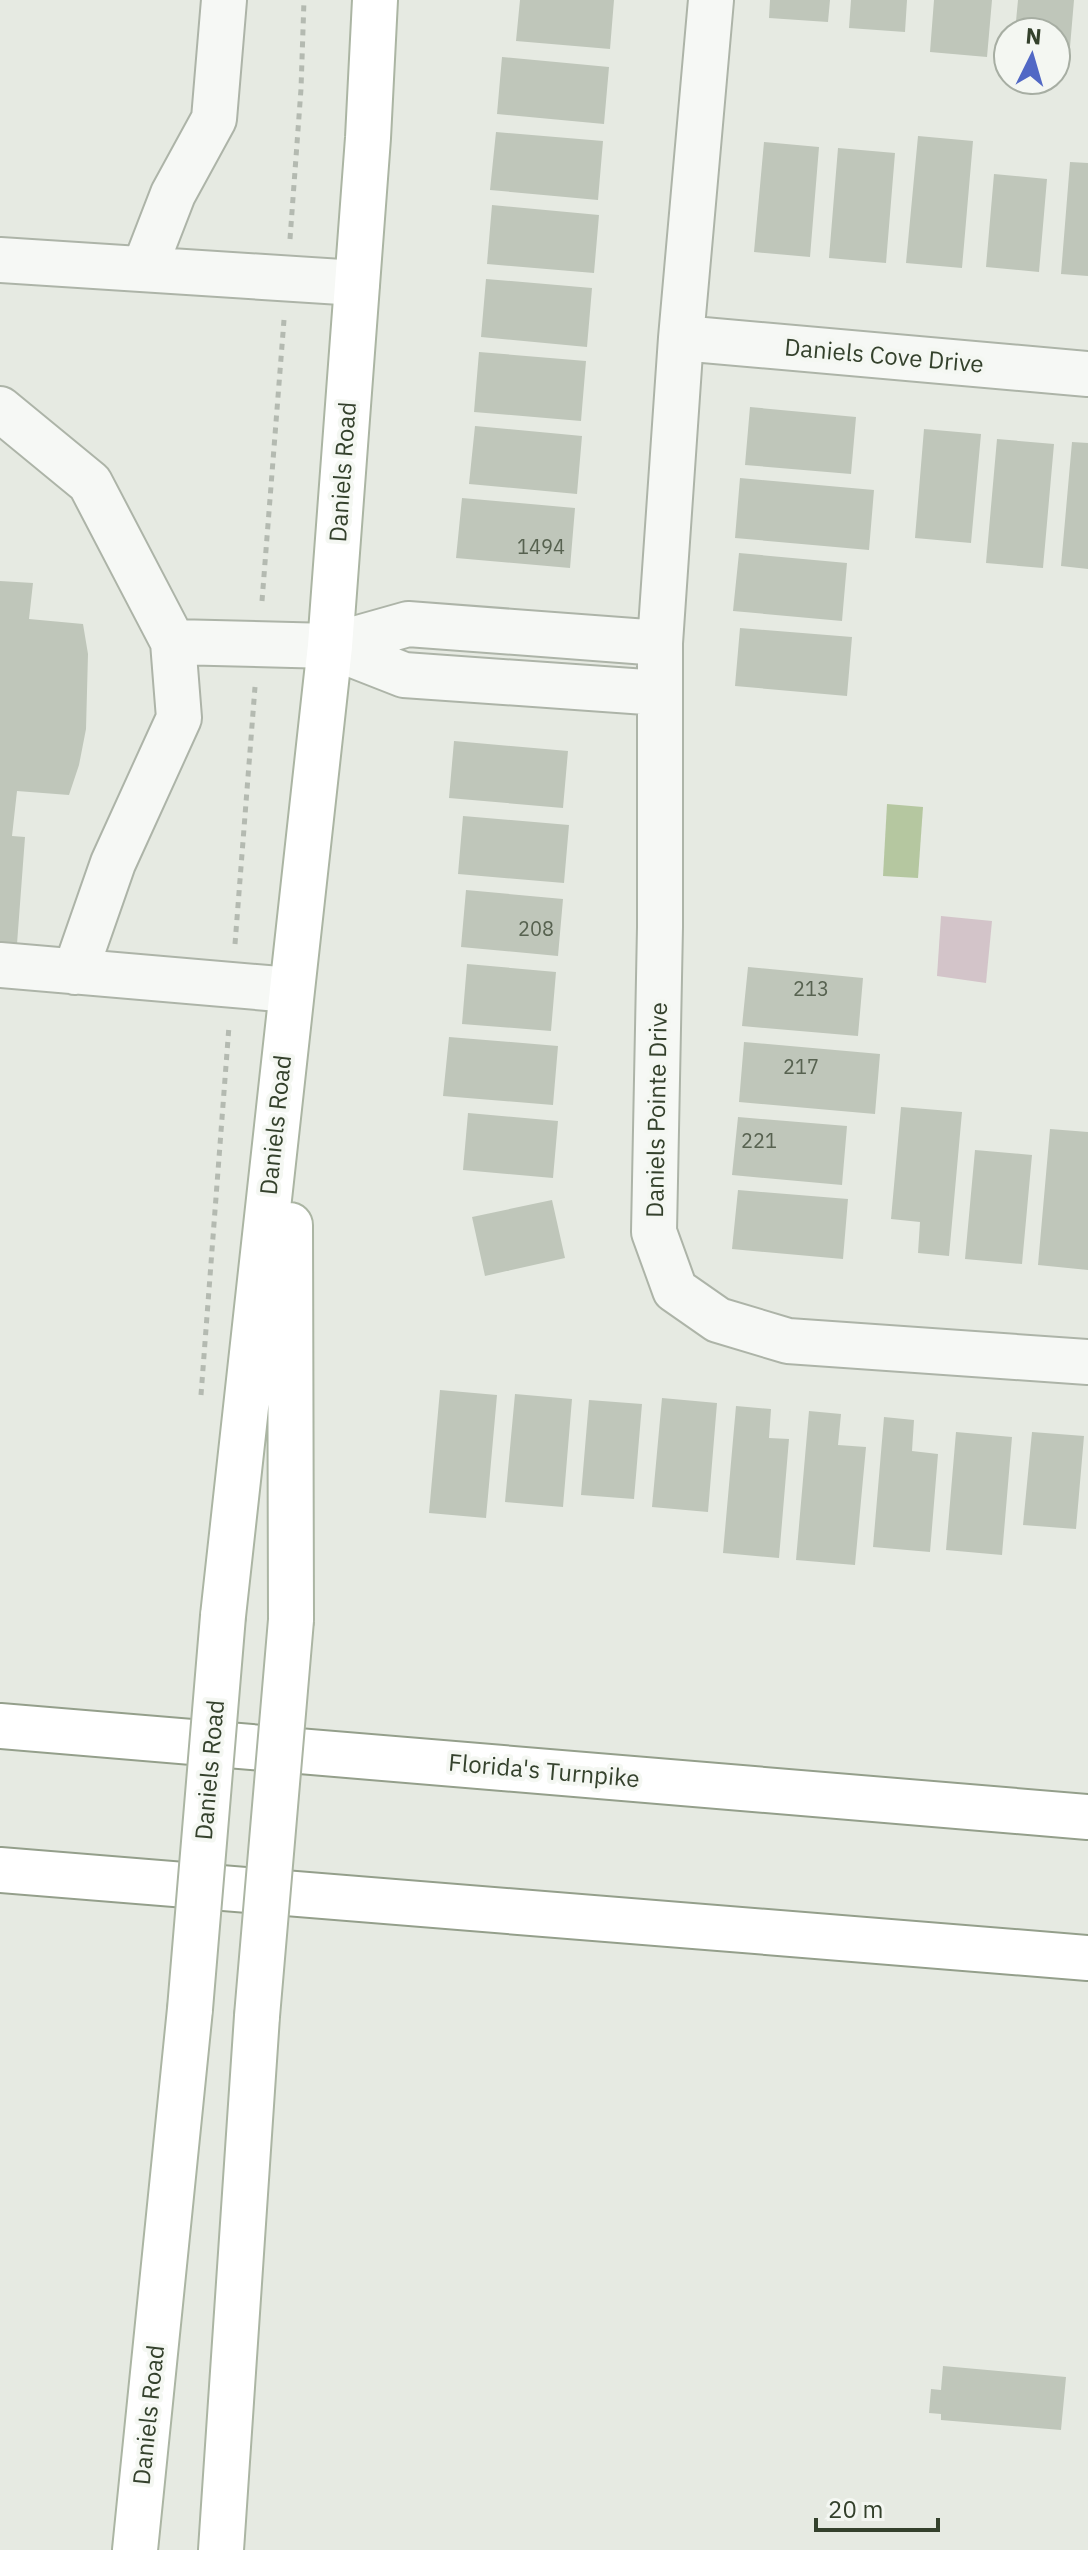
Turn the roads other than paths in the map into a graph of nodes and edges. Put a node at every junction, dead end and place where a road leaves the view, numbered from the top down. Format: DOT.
graph roads {
  1 [pos="224,0"];
  2 [pos="375,0"];
  3 [pos="711,0"];
  4 [pos="0,260"];
  5 [pos="144,269"];
  6 [pos="357,283"];
  7 [pos="681,338"];
  8 [pos="1088,374"];
  9 [pos="0,409"];
  10 [pos="173,642"];
  11 [pos="660,643"];
  12 [pos="330,646"];
  13 [pos="660,693"];
  14 [pos="0,965"];
  15 [pos="75,972"];
  16 [pos="291,990"];
  17 [pos="1088,1362"];
  18 [pos="0,1726"];
  19 [pos="1088,1817"];
  20 [pos="0,1870"];
  21 [pos="1088,1958"];
  22 [pos="135,2550"];
  23 [pos="221,2550"];
  1 -- 5 [label="street"];
  2 -- 6 [label="main road, Daniels Road"];
  3 -- 7 [label="street"];
  4 -- 5 [label="street"];
  5 -- 6 [label="street"];
  6 -- 12 [label="main road, Daniels Road"];
  7 -- 8 [label="street, Daniels Cove Drive"];
  7 -- 11 [label="street"];
  9 -- 10 [label="street"];
  10 -- 12 [label="street"];
  10 -- 15 [label="street"];
  11 -- 12 [label="street"];
  11 -- 13 [label="street"];
  12 -- 13 [label="street"];
  12 -- 16 [label="main road, Daniels Road"];
  13 -- 17 [label="street, Daniels Pointe Drive"];
  14 -- 15 [label="street"];
  15 -- 16 [label="street"];
  16 -- 22 [label="main road, Daniels Road, bridge"];
  16 -- 23 [label="main road, Daniels Road, bridge"];
  18 -- 19 [label="main road, Florida's Turnpike"];
  20 -- 21 [label="main road"];
}
